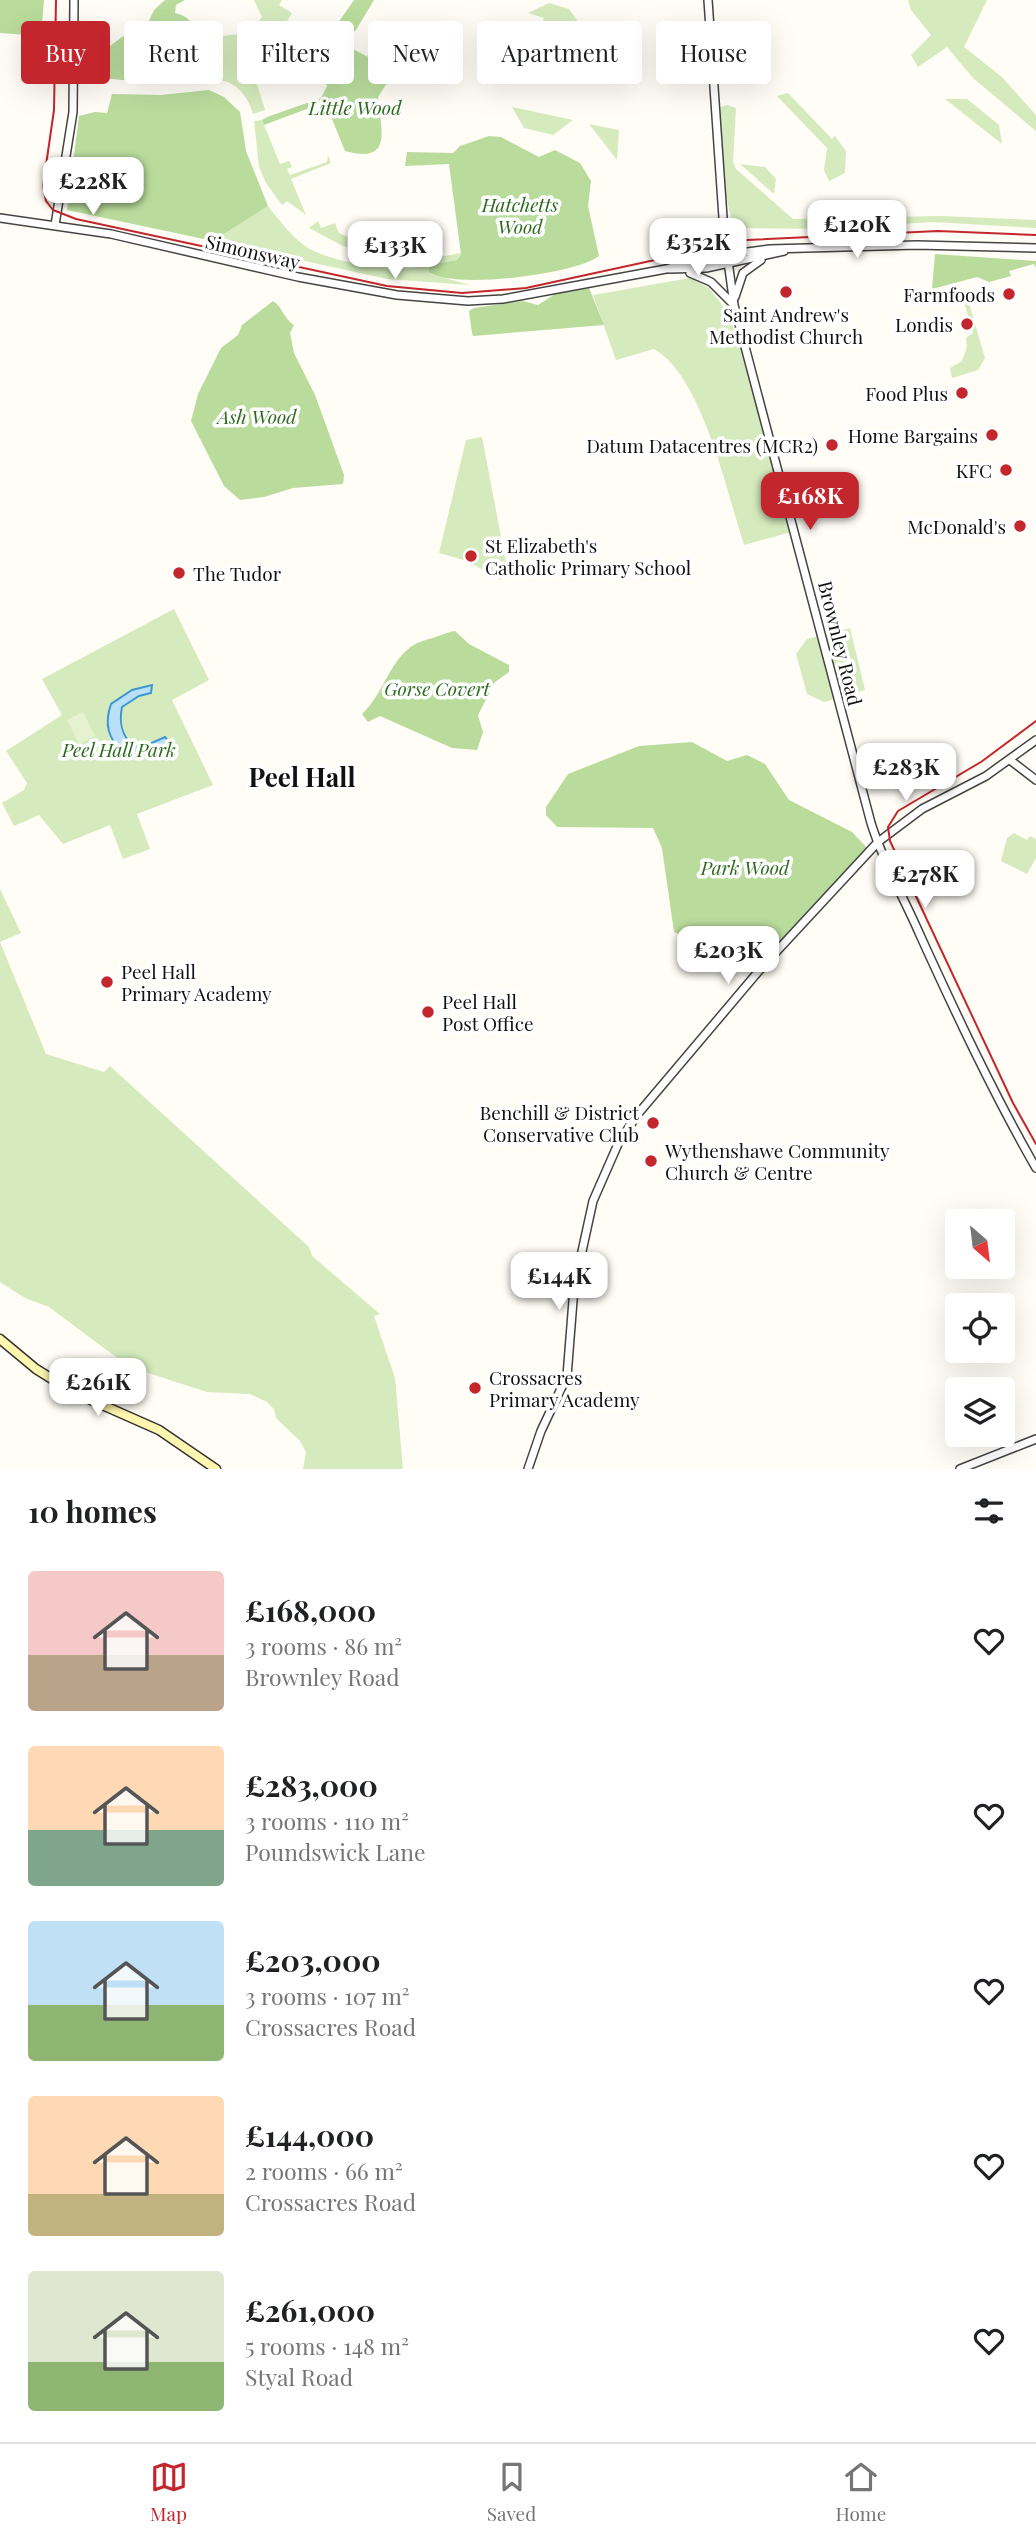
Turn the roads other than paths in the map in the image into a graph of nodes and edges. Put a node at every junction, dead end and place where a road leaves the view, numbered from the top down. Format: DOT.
graph roads {
  1 [pos="74,0"];
  2 [pos="708,0"];
  3 [pos="0,218"];
  4 [pos="55,225"];
  5 [pos="1036,248"];
  6 [pos="792,249"];
  7 [pos="727,253"];
  8 [pos="771,256"];
  9 [pos="728,264"];
  10 [pos="675,268"];
  11 [pos="734,304"];
  12 [pos="1036,740"];
  13 [pos="1010,760"];
  14 [pos="1036,780"];
  15 [pos="877,842"];
  16 [pos="1036,1168"];
  17 [pos="0,1339"];
  18 [pos="1036,1438"];
  19 [pos="216,1469"];
  20 [pos="528,1469"];
  21 [pos="960,1469"];
  1 -- 4 [label="street"];
  2 -- 7 [label="street, Brownley Road"];
  3 -- 4 [label="street, Simonsway"];
  4 -- 10 [label="street, Simonsway"];
  5 -- 6 [label="street, Simonsway"];
  6 -- 7 [label="street, Simonsway"];
  6 -- 8 [label="street, Simonsway"];
  7 -- 9 [label="street, Brownley Road"];
  7 -- 10 [label="street, Simonsway"];
  8 -- 9 [label="street, Simonsway"];
  8 -- 11 [label="street"];
  9 -- 10 [label="street, Simonsway"];
  9 -- 11 [label="street, Brownley Road"];
  10 -- 11 [label="street"];
  11 -- 15 [label="street, Brownley Road"];
  12 -- 13 [label="street"];
  13 -- 14 [label="street"];
  13 -- 15 [label="street"];
  15 -- 16 [label="street, Brownley Road"];
  15 -- 20 [label="street"];
  17 -- 19 [label="main road"];
  18 -- 21 [label="street"];
}
